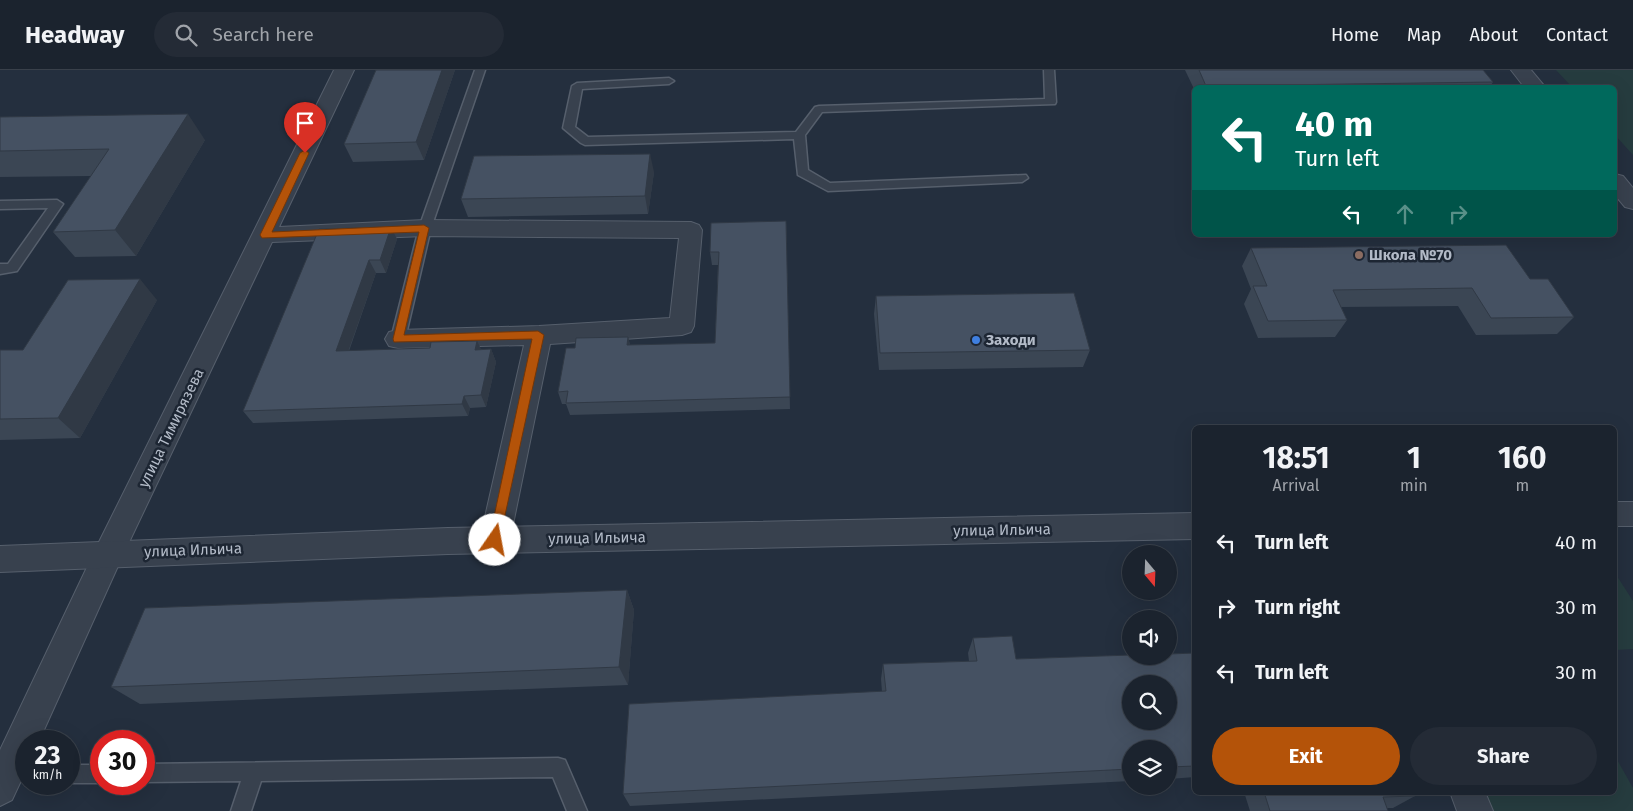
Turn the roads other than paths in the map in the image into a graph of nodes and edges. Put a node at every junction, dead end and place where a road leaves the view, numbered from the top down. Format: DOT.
graph roads {
  1 [pos="344,70"];
  2 [pos="480,70"];
  3 [pos="1050,70"];
  4 [pos="1521,70"];
  5 [pos="669,81"];
  6 [pos="1534,85"];
  7 [pos="799,135"];
  8 [pos="1022,178"];
  9 [pos="1617,183"];
  10 [pos="1633,202"];
  11 [pos="0,205"];
  12 [pos="424,228"];
  13 [pos="265,235"];
  14 [pos="0,269"];
  15 [pos="538,335"];
  16 [pos="398,339"];
  17 [pos="1617,514"];
  18 [pos="1633,514"];
  19 [pos="1192,526"];
  20 [pos="495,540"];
  21 [pos="108,553"];
  22 [pos="0,559"];
  23 [pos="254,772"];
  24 [pos="155,773"];
  25 [pos="11,780"];
  26 [pos="1467,795"];
  27 [pos="241,811"];
  28 [pos="577,811"];
  29 [pos="1475,811"];
  1 -- 13 [label="street, улица Тимирязева"];
  2 -- 12 [label="lane"];
  3 -- 7 [label="lane"];
  4 -- 6 [label="street"];
  5 -- 7 [label="lane"];
  7 -- 8 [label="lane"];
  9 -- 10 [label="street"];
  11 -- 14 [label="lane"];
  12 -- 13 [label="street"];
  12 -- 15 [label="street"];
  12 -- 16 [label="lane"];
  13 -- 21 [label="street, улица Тимирязева"];
  15 -- 16 [label="street"];
  15 -- 20 [label="street"];
  17 -- 18 [label="street"];
  19 -- 20 [label="street, улица Ильича"];
  20 -- 21 [label="street, улица Ильича"];
  21 -- 22 [label="street, улица Ильича"];
  21 -- 25 [label="street, улица Тимирязева"];
  23 -- 24 [label="lane"];
  23 -- 27 [label="lane"];
  23 -- 28 [label="lane"];
  26 -- 29 [label="street"];
}
